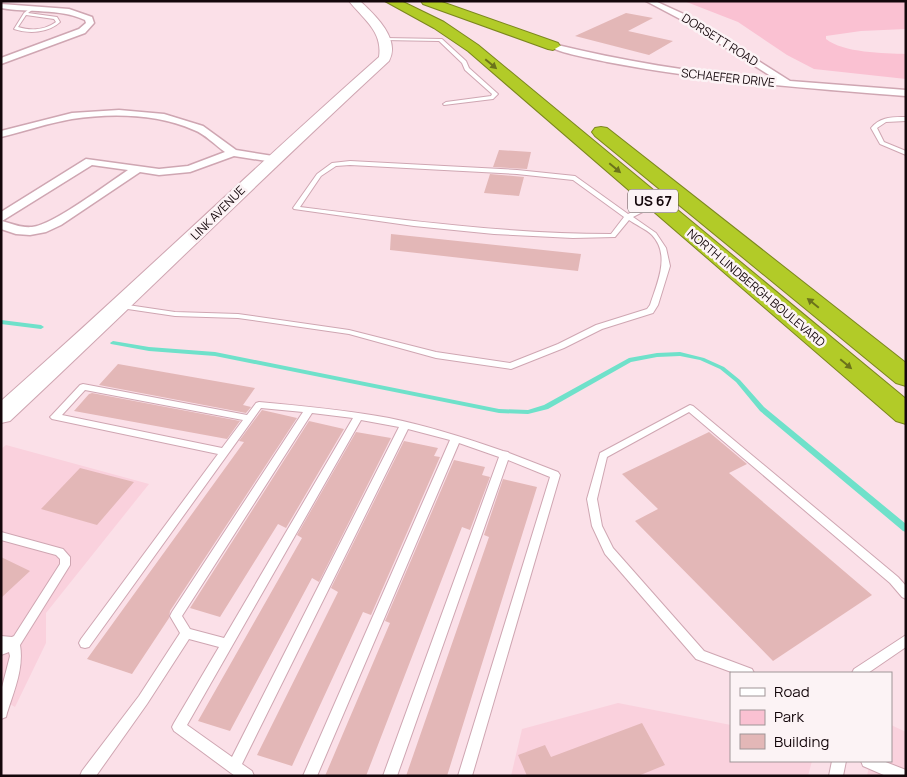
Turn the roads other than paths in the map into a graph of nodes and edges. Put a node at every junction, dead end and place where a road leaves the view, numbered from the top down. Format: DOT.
graph roads {
  1 [pos="354,1"];
  2 [pos="391,1"];
  3 [pos="413,1"];
  4 [pos="427,1"];
  5 [pos="648,1"];
  6 [pos="1,6"];
  7 [pos="28,12"];
  8 [pos="385,39"];
  9 [pos="553,46"];
  10 [pos="1,61"];
  11 [pos="789,84"];
  12 [pos="906,93"];
  13 [pos="446,104"];
  14 [pos="906,119"];
  15 [pos="1,134"];
  16 [pos="233,153"];
  17 [pos="906,153"];
  18 [pos="273,159"];
  19 [pos="137,169"];
  20 [pos="656,203"];
  21 [pos="1,218"];
  22 [pos="628,218"];
  23 [pos="1,225"];
  24 [pos="121,306"];
  25 [pos="906,377"];
  26 [pos="310,409"];
  27 [pos="906,414"];
  28 [pos="1,416"];
  29 [pos="359,416"];
  30 [pos="249,418"];
  31 [pos="405,425"];
  32 [pos="456,438"];
  33 [pos="224,452"];
  34 [pos="505,454"];
  35 [pos="1,536"];
  36 [pos="906,594"];
  37 [pos="186,633"];
  38 [pos="906,640"];
  39 [pos="7,642"];
  40 [pos="85,643"];
  41 [pos="227,644"];
  42 [pos="1,650"];
  43 [pos="745,672"];
  44 [pos="859,672"];
  45 [pos="1,714"];
  46 [pos="839,762"];
  47 [pos="870,762"];
  48 [pos="234,766"];
  49 [pos="87,776"];
  50 [pos="247,776"];
  51 [pos="310,776"];
  52 [pos="390,776"];
  53 [pos="466,776"];
  54 [pos="836,776"];
  55 [pos="903,776"];
  1 -- 8 [label="street"];
  2 -- 20 [label="highway, NORTH LINDBERGH BOULEVARD / US 67, one-way"];
  25 -- 3 [label="highway, NORTH LINDBERGH BOULEVARD / US 67, one-way"];
  4 -- 9 [label="highway"];
  5 -- 11 [label="street, DORSETT ROAD"];
  6 -- 7 [label="street"];
  7 -- 7 [label="lane"];
  7 -- 10 [label="street"];
  8 -- 13 [label="lane"];
  8 -- 18 [label="street, LINK AVENUE"];
  9 -- 11 [label="street, SCHAEFER DRIVE"];
  11 -- 12 [label="street, SCHAEFER DRIVE"];
  14 -- 17 [label="lane"];
  15 -- 16 [label="street"];
  16 -- 18 [label="street"];
  16 -- 19 [label="street"];
  18 -- 24 [label="street, LINK AVENUE"];
  19 -- 21 [label="street"];
  19 -- 23 [label="street"];
  20 -- 22 [label="lane"];
  20 -- 27 [label="highway, NORTH LINDBERGH BOULEVARD / US 67, one-way"];
  22 -- 22 [label="lane"];
  22 -- 24 [label="lane"];
  24 -- 28 [label="street, LINK AVENUE"];
  26 -- 29 [label="lane"];
  26 -- 30 [label="lane"];
  26 -- 37 [label="lane"];
  29 -- 31 [label="lane"];
  29 -- 41 [label="lane"];
  30 -- 33 [label="lane"];
  30 -- 33 [label="lane"];
  31 -- 32 [label="lane"];
  31 -- 48 [label="lane"];
  32 -- 34 [label="lane"];
  32 -- 51 [label="lane"];
  33 -- 40 [label="lane"];
  34 -- 52 [label="lane"];
  34 -- 53 [label="lane"];
  35 -- 39 [label="lane"];
  36 -- 43 [label="lane"];
  37 -- 41 [label="lane"];
  37 -- 49 [label="lane"];
  38 -- 44 [label="lane"];
  39 -- 42 [label="lane"];
  39 -- 45 [label="lane"];
  41 -- 48 [label="lane"];
  46 -- 54 [label="lane"];
  47 -- 55 [label="lane"];
  48 -- 50 [label="lane"];
}
